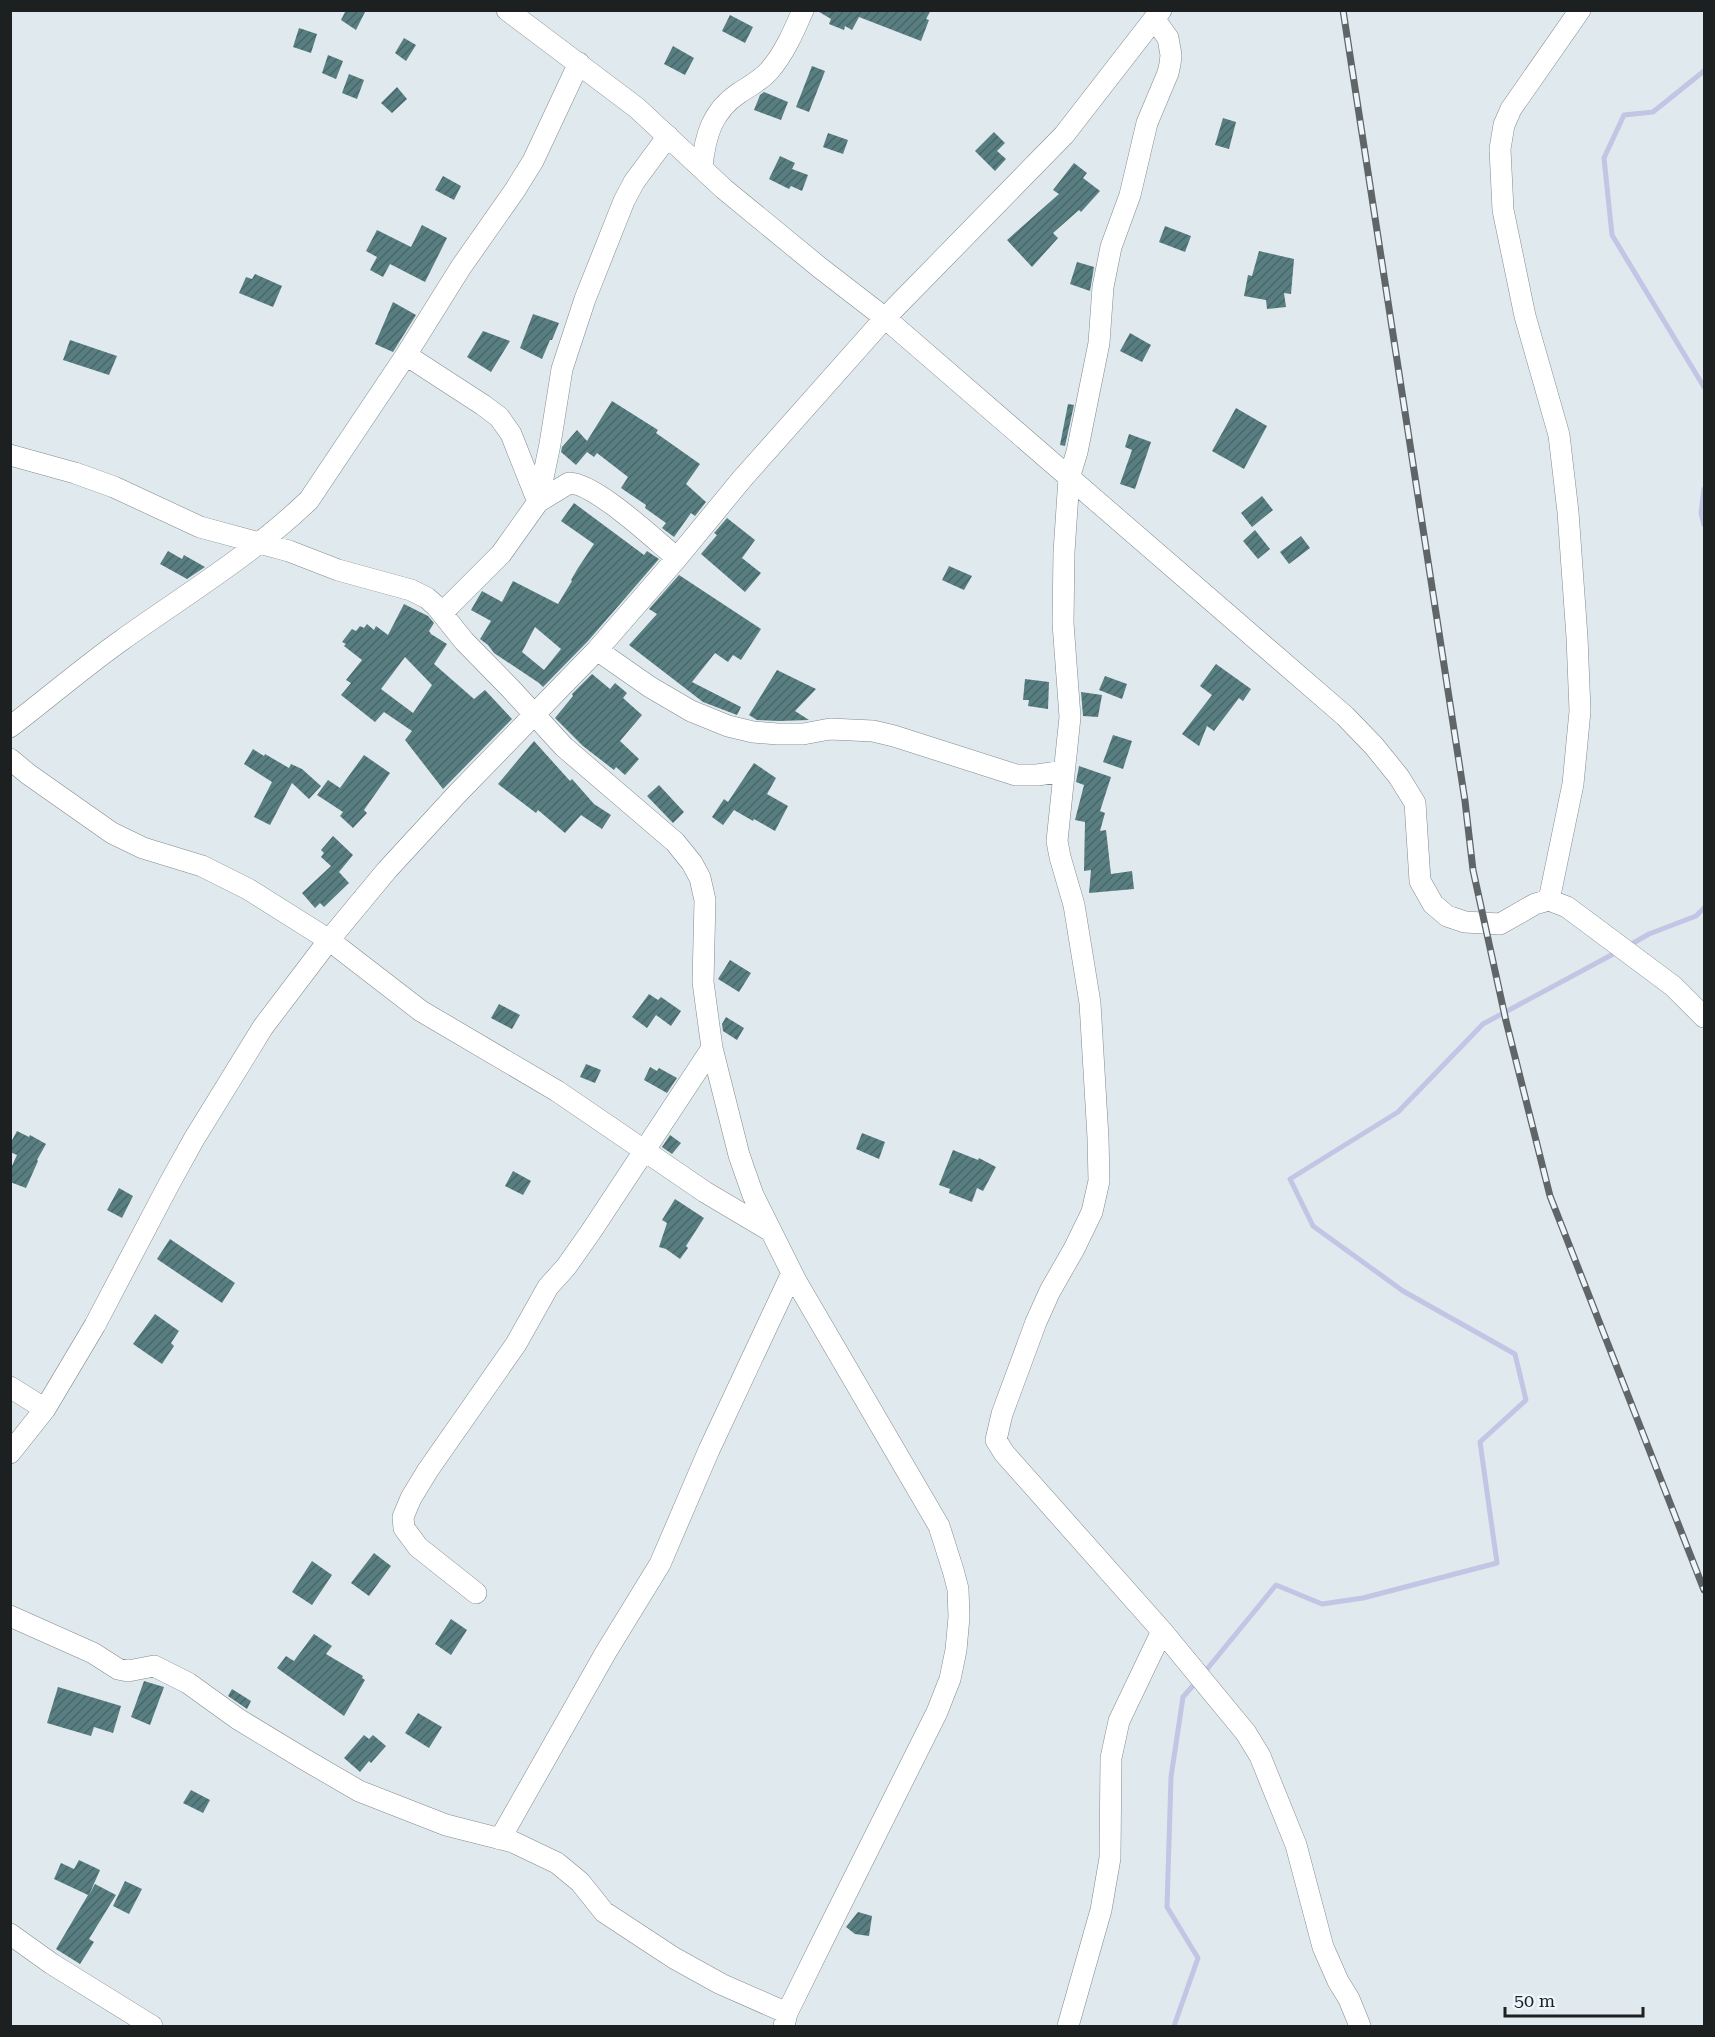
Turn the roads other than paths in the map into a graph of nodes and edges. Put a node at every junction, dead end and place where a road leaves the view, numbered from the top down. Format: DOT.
graph roads {
  1 [pos="507,10"];
  2 [pos="803,10"];
  3 [pos="1580,10"];
  4 [pos="1158,15"];
  5 [pos="579,63"];
  6 [pos="668,136"];
  7 [pos="702,167"];
  8 [pos="885,318"];
  9 [pos="405,355"];
  10 [pos="10,455"];
  11 [pos="1069,478"];
  12 [pos="538,502"];
  13 [pos="258,543"];
  14 [pos="677,558"];
  15 [pos="442,613"];
  16 [pos="597,650"];
  17 [pos="536,715"];
  18 [pos="10,727"];
  19 [pos="10,759"];
  20 [pos="1064,771"];
  21 [pos="1549,900"];
  22 [pos="329,940"];
  23 [pos="1704,1017"];
  24 [pos="712,1048"];
  25 [pos="643,1151"];
  26 [pos="769,1230"];
  27 [pos="792,1273"];
  28 [pos="10,1387"];
  29 [pos="45,1409"];
  30 [pos="10,1453"];
  31 [pos="476,1593"];
  32 [pos="10,1616"];
  33 [pos="1162,1631"];
  34 [pos="500,1839"];
  35 [pos="10,1934"];
  36 [pos="786,2020"];
  37 [pos="152,2026"];
  38 [pos="1068,2026"];
  39 [pos="1360,2026"];
  1 -- 5 [label="street"];
  2 -- 7 [label="street"];
  3 -- 21 [label="street"];
  4 -- 8 [label="street"];
  4 -- 11 [label="street"];
  5 -- 6 [label="street"];
  5 -- 9 [label="street"];
  6 -- 7 [label="street"];
  6 -- 12 [label="street"];
  7 -- 8 [label="street"];
  8 -- 11 [label="street"];
  8 -- 14 [label="street"];
  9 -- 12 [label="street"];
  9 -- 13 [label="street"];
  10 -- 13 [label="street"];
  11 -- 20 [label="street"];
  11 -- 21 [label="street"];
  12 -- 14 [label="street"];
  12 -- 15 [label="street"];
  13 -- 15 [label="street"];
  13 -- 18 [label="street"];
  14 -- 16 [label="street"];
  15 -- 17 [label="street"];
  16 -- 17 [label="street"];
  16 -- 20 [label="street"];
  17 -- 22 [label="street"];
  17 -- 24 [label="street"];
  19 -- 22 [label="street"];
  20 -- 33 [label="street"];
  21 -- 23 [label="street"];
  22 -- 25 [label="street"];
  22 -- 29 [label="street"];
  24 -- 25 [label="street"];
  24 -- 26 [label="street"];
  25 -- 26 [label="street"];
  25 -- 31 [label="street"];
  26 -- 27 [label="street"];
  27 -- 34 [label="street"];
  27 -- 36 [label="street"];
  28 -- 29 [label="street"];
  29 -- 30 [label="street"];
  32 -- 34 [label="street"];
  33 -- 38 [label="street"];
  33 -- 39 [label="street"];
  34 -- 36 [label="street"];
  35 -- 37 [label="street"];
}
